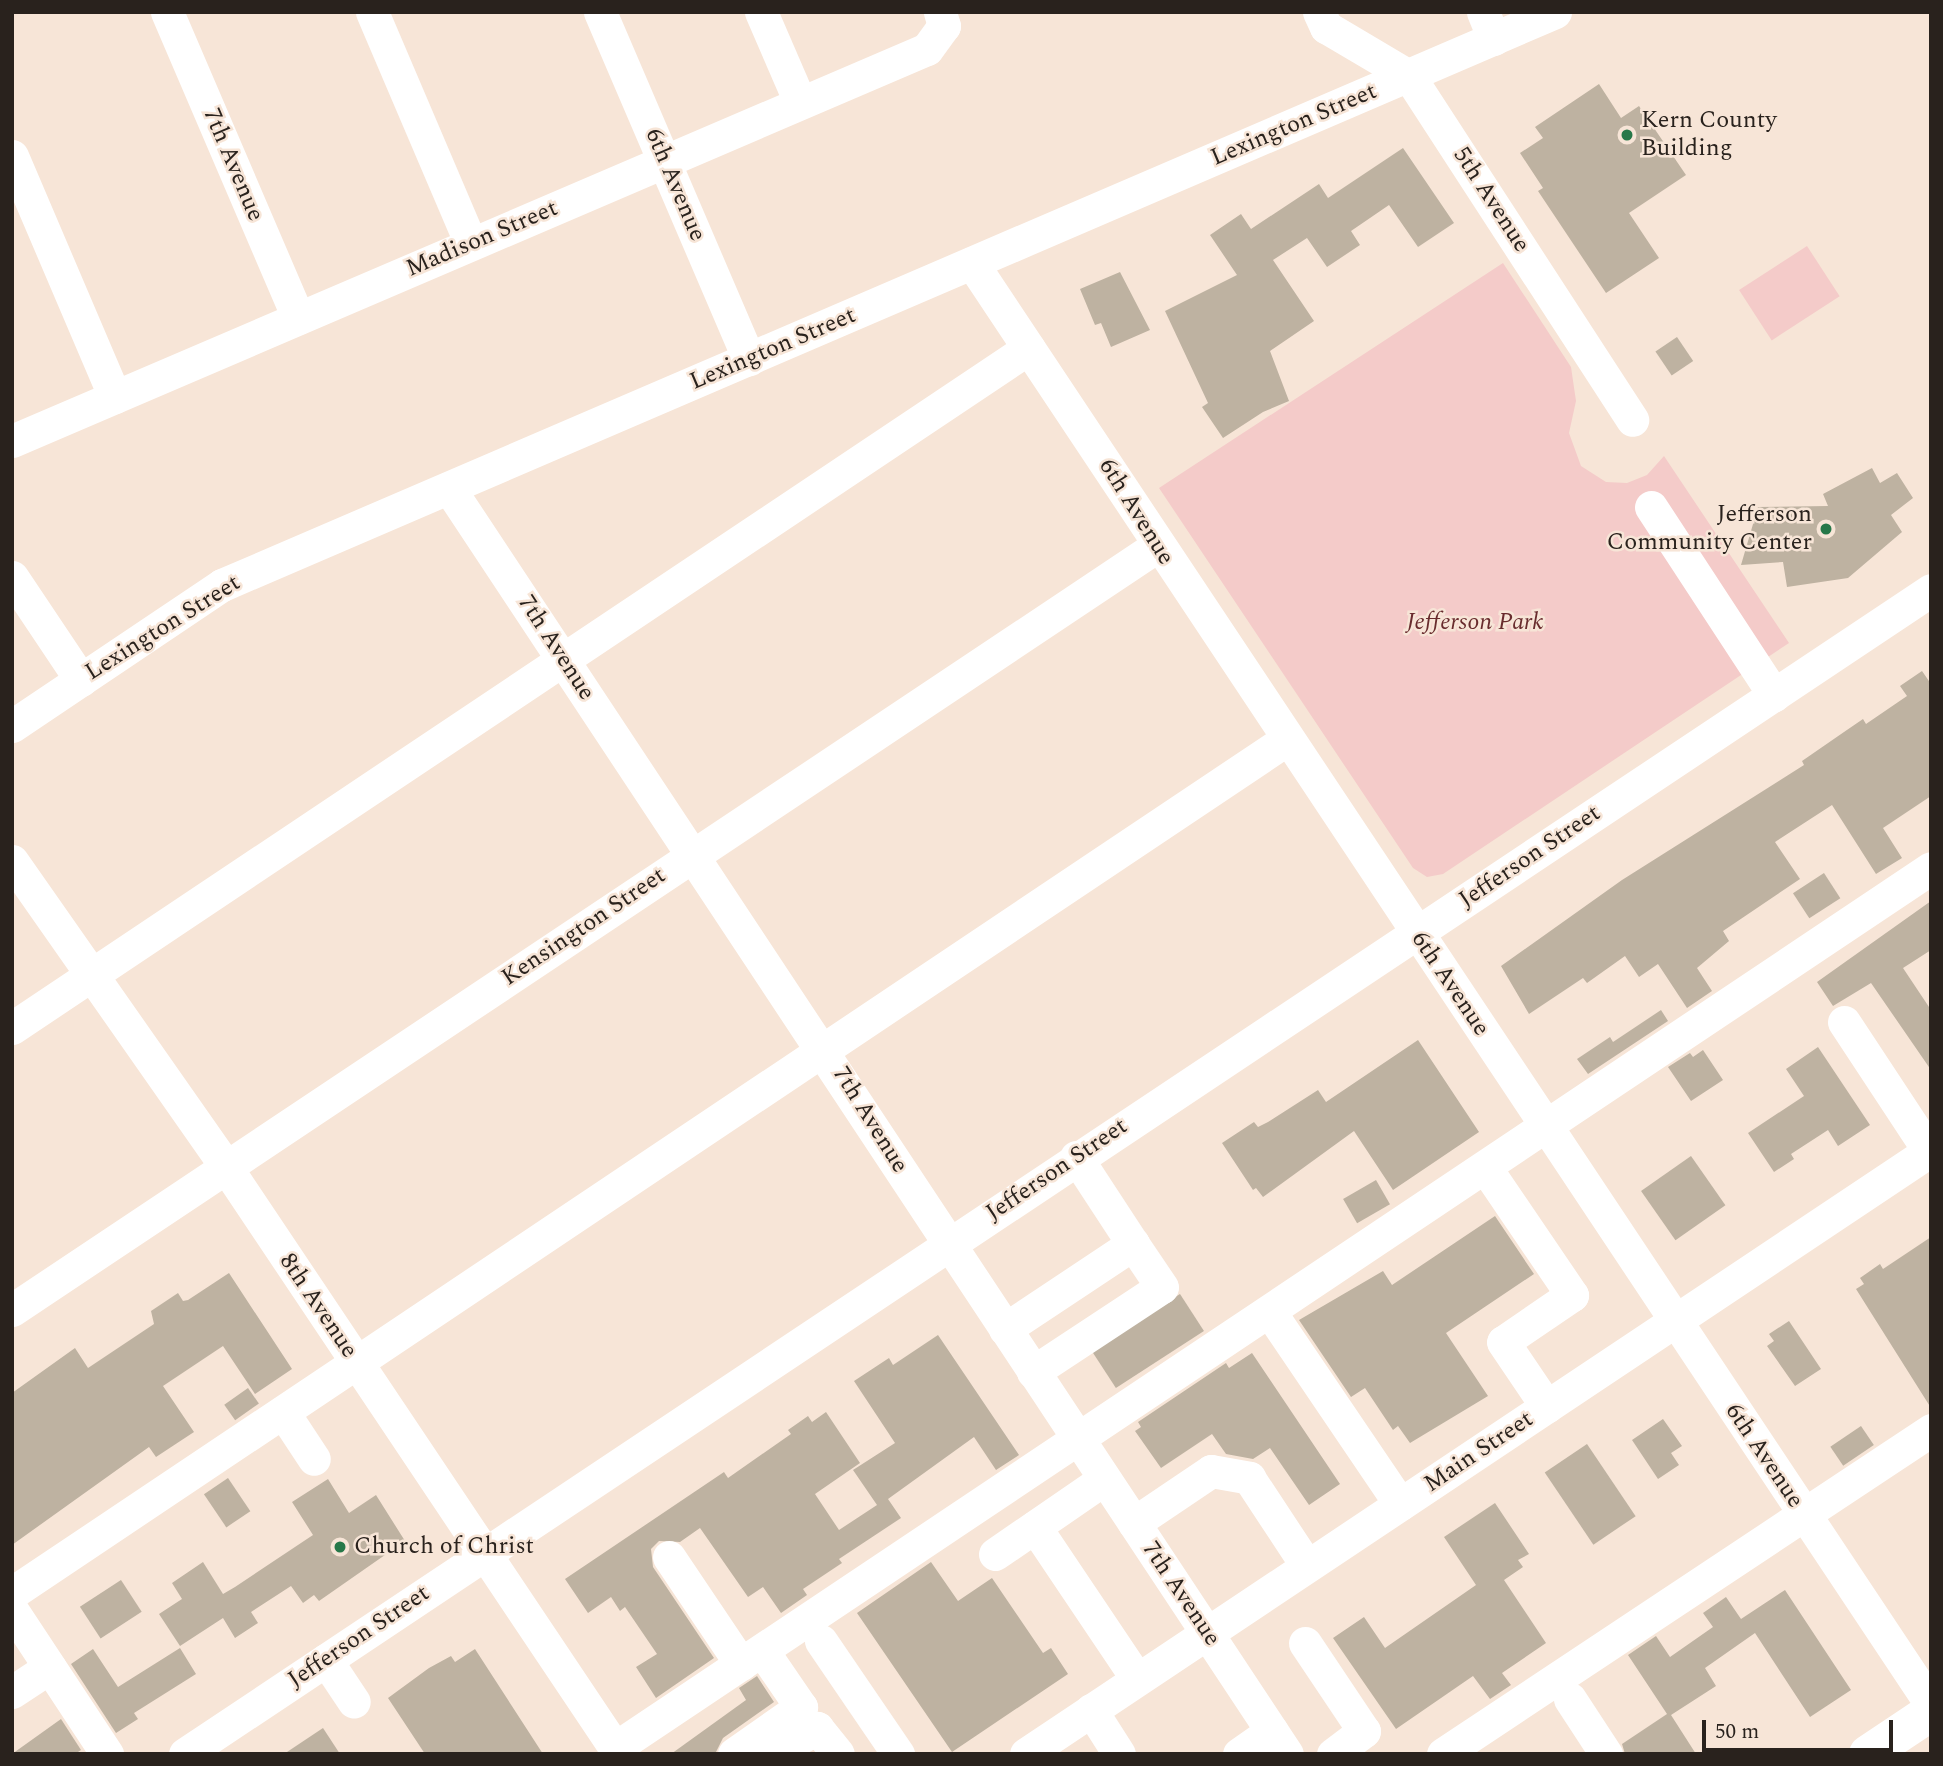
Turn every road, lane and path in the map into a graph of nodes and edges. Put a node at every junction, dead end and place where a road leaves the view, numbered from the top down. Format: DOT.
graph roads {
  1 [pos="167,12"];
  2 [pos="372,12"];
  3 [pos="600,12"];
  4 [pos="761,12"];
  5 [pos="1320,12"];
  6 [pos="1555,12"];
  7 [pos="942,19"];
  8 [pos="1488,26"];
  9 [pos="1409,76"];
  10 [pos="800,103"];
  11 [pos="12,156"];
  12 [pos="664,161"];
  13 [pos="471,244"];
  14 [pos="972,263"];
  15 [pos="298,318"];
  16 [pos="1029,348"];
  17 [pos="749,359"];
  18 [pos="115,397"];
  19 [pos="1632,420"];
  20 [pos="12,441"];
  21 [pos="449,488"];
  22 [pos="1651,508"];
  23 [pos="1157,546"];
  24 [pos="12,577"];
  25 [pos="1931,590"];
  26 [pos="565,660"];
  27 [pos="81,680"];
  28 [pos="1774,695"];
  29 [pos="12,726"];
  30 [pos="1287,739"];
  31 [pos="690,856"];
  32 [pos="12,861"];
  33 [pos="1931,868"];
  34 [pos="1416,933"];
  35 [pos="89,976"];
  36 [pos="1844,1022"];
  37 [pos="12,1028"];
  38 [pos="823,1047"];
  39 [pos="1545,1128"];
  40 [pos="1930,1151"];
  41 [pos="1076,1157"];
  42 [pos="226,1167"];
  43 [pos="1485,1167"];
  44 [pos="948,1243"];
  45 [pos="1133,1244"];
  46 [pos="12,1310"];
  47 [pos="1270,1312"];
  48 [pos="1674,1322"];
  49 [pos="1004,1329"];
  50 [pos="356,1362"];
  51 [pos="1033,1373"];
  52 [pos="1547,1407"];
  53 [pos="283,1412"];
  54 [pos="1931,1430"];
  55 [pos="1078,1441"];
  56 [pos="314,1459"];
  57 [pos="1104,1479"];
  58 [pos="1400,1504"];
  59 [pos="1803,1515"];
  60 [pos="1134,1523"];
  61 [pos="1035,1527"];
  62 [pos="483,1554"];
  63 [pos="995,1554"];
  64 [pos="669,1557"];
  65 [pos="1307,1566"];
  66 [pos="12,1593"];
  67 [pos="12,1610"];
  68 [pos="1207,1633"];
  69 [pos="821,1641"];
  70 [pos="1306,1643"];
  71 [pos="751,1657"];
  72 [pos="326,1660"];
  73 [pos="50,1667"];
  74 [pos="1137,1679"];
  75 [pos="12,1692"];
  76 [pos="1570,1699"];
  77 [pos="354,1702"];
  78 [pos="1931,1704"];
  79 [pos="1091,1710"];
  80 [pos="1931,1712"];
  81 [pos="1280,1742"];
  82 [pos="616,1752"];
  83 [pos="107,1754"];
  84 [pos="185,1754"];
  85 [pos="734,1754"];
  86 [pos="772,1754"];
  87 [pos="838,1754"];
  88 [pos="898,1754"];
  89 [pos="1026,1754"];
  90 [pos="1119,1754"];
  91 [pos="1239,1754"];
  92 [pos="1333,1754"];
  93 [pos="1443,1754"];
  94 [pos="1606,1754"];
  95 [pos="1868,1754"];
  1 -- 15 [label="street, 7th Avenue"];
  2 -- 13 [label="street"];
  3 -- 12 [label="street, 6th Avenue"];
  4 -- 10 [label="street"];
  5 -- 9 [label="street, 5th Avenue"];
  6 -- 8 [label="street, Lexington Street"];
  7 -- 10 [label="street, Madison Street"];
  8 -- 9 [label="street, Lexington Street"];
  9 -- 14 [label="street, Lexington Street"];
  9 -- 19 [label="street, 5th Avenue"];
  10 -- 12 [label="street, Madison Street"];
  11 -- 18 [label="street"];
  12 -- 13 [label="street, Madison Street"];
  12 -- 17 [label="street, 6th Avenue"];
  13 -- 15 [label="street, Madison Street"];
  14 -- 16 [label="street, 6th Avenue"];
  14 -- 17 [label="street, Lexington Street"];
  15 -- 18 [label="street, Madison Street"];
  16 -- 23 [label="street, 6th Avenue"];
  16 -- 26 [label="street"];
  17 -- 21 [label="street, Lexington Street"];
  18 -- 20 [label="street, Madison Street"];
  21 -- 26 [label="street, 7th Avenue"];
  21 -- 27 [label="street, Lexington Street"];
  22 -- 28 [label="street"];
  23 -- 30 [label="street, 6th Avenue"];
  23 -- 31 [label="street, Kensington Street"];
  24 -- 27 [label="street"];
  25 -- 28 [label="street, Jefferson Street"];
  26 -- 31 [label="street, 7th Avenue"];
  26 -- 35 [label="street"];
  27 -- 29 [label="street, Lexington Street"];
  28 -- 34 [label="street, Jefferson Street"];
  30 -- 34 [label="street, 6th Avenue"];
  30 -- 38 [label="street"];
  31 -- 38 [label="street, 7th Avenue"];
  31 -- 42 [label="street, Kensington Street"];
  32 -- 35 [label="street, 8th Avenue"];
  33 -- 39 [label="street"];
  34 -- 39 [label="street, 6th Avenue"];
  34 -- 41 [label="street, Jefferson Street"];
  35 -- 37 [label="street"];
  35 -- 42 [label="street, 8th Avenue"];
  36 -- 40 [label="street"];
  38 -- 44 [label="street, 7th Avenue"];
  38 -- 50 [label="street"];
  39 -- 43 [label="street"];
  39 -- 48 [label="street, 6th Avenue"];
  40 -- 48 [label="street, Main Street"];
  41 -- 44 [label="street, Jefferson Street"];
  41 -- 45 [label="street"];
  42 -- 46 [label="street, Kensington Street"];
  42 -- 50 [label="street, 8th Avenue"];
  43 -- 47 [label="street"];
  43 -- 52 [label="street"];
  44 -- 49 [label="street, 7th Avenue"];
  44 -- 62 [label="street, Jefferson Street"];
  45 -- 49 [label="street"];
  45 -- 51 [label="street"];
  47 -- 55 [label="street"];
  47 -- 58 [label="street"];
  48 -- 52 [label="street, Main Street"];
  48 -- 59 [label="street, 6th Avenue"];
  49 -- 51 [label="street, 7th Avenue"];
  50 -- 53 [label="street"];
  50 -- 62 [label="street, 8th Avenue"];
  51 -- 55 [label="street, 7th Avenue"];
  52 -- 58 [label="street, Main Street"];
  53 -- 56 [label="street"];
  53 -- 66 [label="street"];
  54 -- 59 [label="street"];
  55 -- 57 [label="street, 7th Avenue"];
  55 -- 71 [label="street"];
  57 -- 60 [label="street, 7th Avenue"];
  57 -- 61 [label="street"];
  58 -- 65 [label="street, Main Street"];
  59 -- 78 [label="street, 6th Avenue"];
  59 -- 93 [label="street"];
  60 -- 65 [label="street"];
  60 -- 68 [label="street, 7th Avenue"];
  61 -- 63 [label="street"];
  61 -- 74 [label="street"];
  62 -- 72 [label="street, Jefferson Street"];
  62 -- 82 [label="street, 8th Avenue"];
  64 -- 71 [label="street"];
  65 -- 68 [label="street, Main Street"];
  67 -- 73 [label="street"];
  68 -- 74 [label="street, Main Street"];
  68 -- 81 [label="street, 7th Avenue"];
  69 -- 88 [label="street"];
  70 -- 92 [label="street"];
  71 -- 82 [label="street"];
  71 -- 85 [label="street"];
  72 -- 77 [label="street"];
  72 -- 84 [label="street, Jefferson Street"];
  73 -- 75 [label="street"];
  73 -- 83 [label="street"];
  74 -- 79 [label="street, Main Street"];
  76 -- 94 [label="street"];
  79 -- 89 [label="street, Main Street"];
  79 -- 90 [label="street"];
  80 -- 95 [label="main road"];
  81 -- 91 [label="street"];
  86 -- 87 [label="street"];
}
